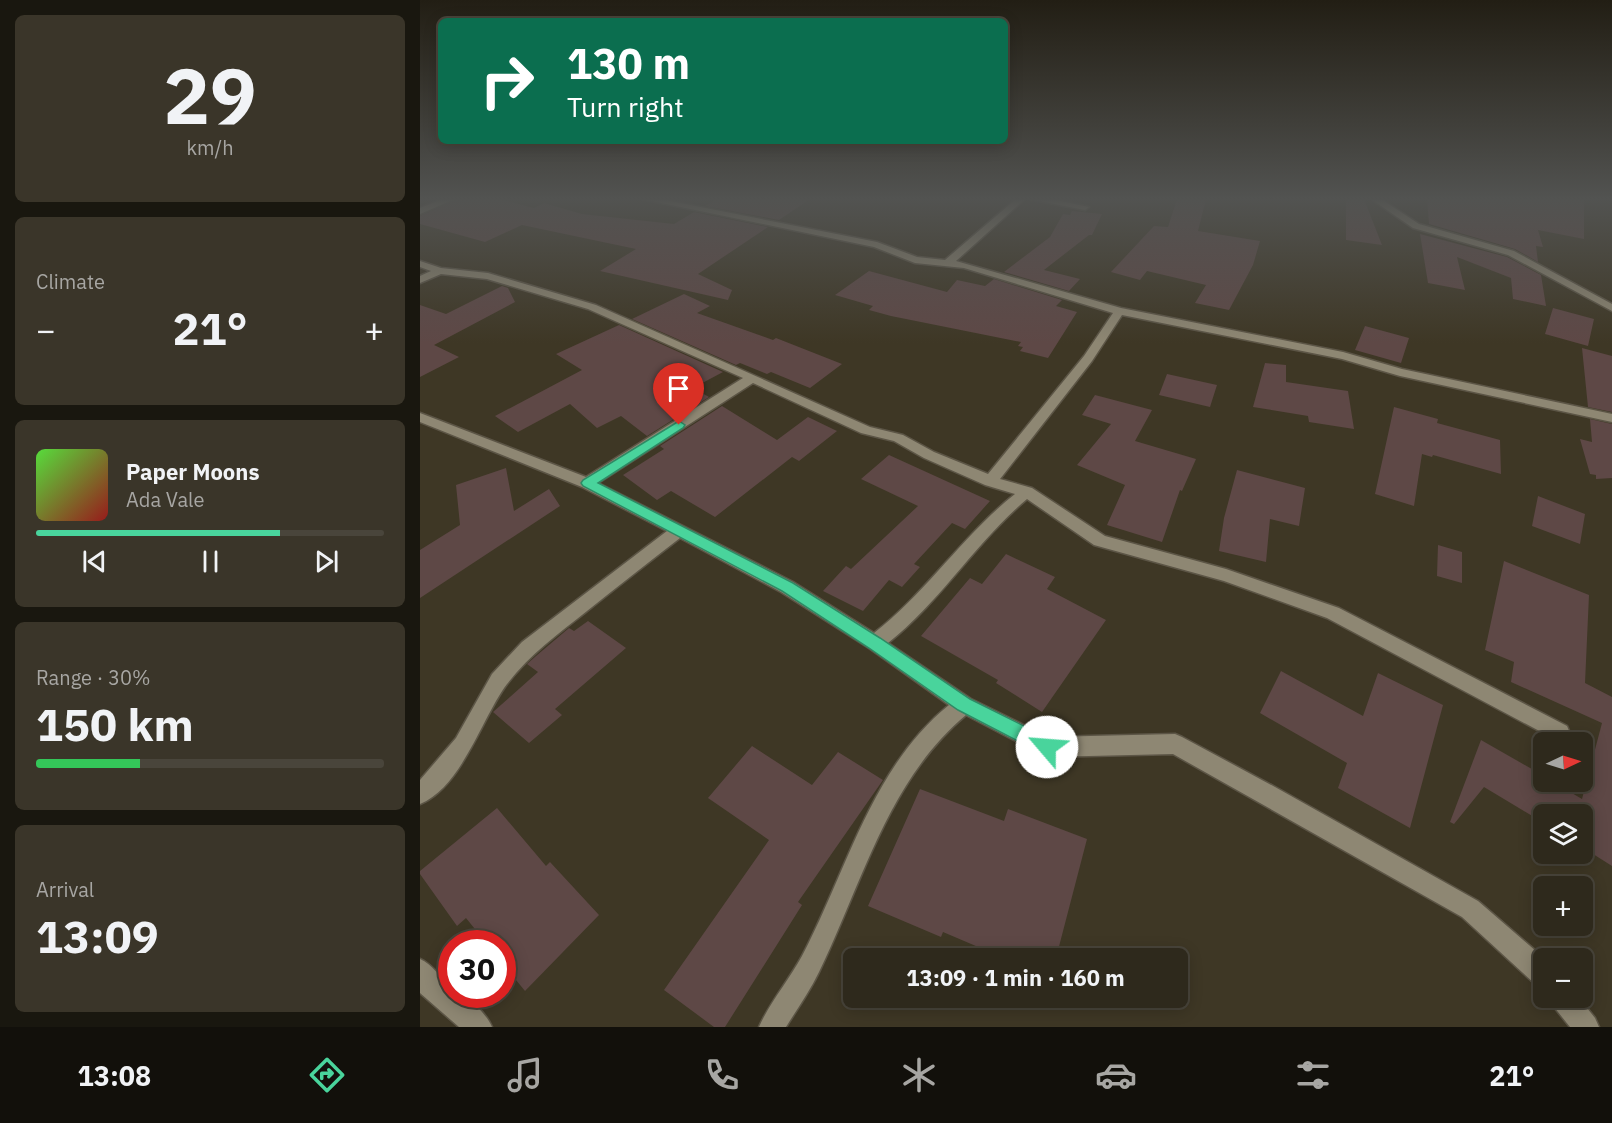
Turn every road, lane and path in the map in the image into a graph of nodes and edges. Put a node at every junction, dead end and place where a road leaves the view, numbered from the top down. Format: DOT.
graph roads {
  1 [pos="882,247"];
  2 [pos="966,247"];
  3 [pos="1489,247"];
  4 [pos="948,263"];
  5 [pos="420,264"];
  6 [pos="440,271"];
  7 [pos="420,280"];
  8 [pos="1612,308"];
  9 [pos="1119,311"];
  10 [pos="752,378"];
  11 [pos="420,417"];
  12 [pos="1612,418"];
  13 [pos="990,481"];
  14 [pos="587,483"];
  15 [pos="1027,492"];
  16 [pos="679,530"];
  17 [pos="875,643"];
  18 [pos="964,705"];
  19 [pos="1556,732"];
  20 [pos="420,794"];
  21 [pos="1533,965"];
  22 [pos="420,971"];
  23 [pos="1571,1008"];
  24 [pos="479,1027"];
  25 [pos="772,1027"];
  26 [pos="1586,1027"];
  1 -- 4 [label="street"];
  2 -- 4 [label="street"];
  3 -- 8 [label="street"];
  4 -- 9 [label="street"];
  5 -- 6 [label="street"];
  6 -- 7 [label="street"];
  6 -- 10 [label="street"];
  9 -- 12 [label="street"];
  9 -- 13 [label="street"];
  10 -- 13 [label="street"];
  10 -- 14 [label="street"];
  11 -- 14 [label="street"];
  13 -- 15 [label="street"];
  14 -- 16 [label="street"];
  15 -- 17 [label="street"];
  15 -- 19 [label="street"];
  16 -- 17 [label="street"];
  16 -- 20 [label="street"];
  17 -- 18 [label="street"];
  18 -- 21 [label="street"];
  18 -- 25 [label="street"];
  22 -- 24 [label="street"];
  23 -- 26 [label="street"];
}
